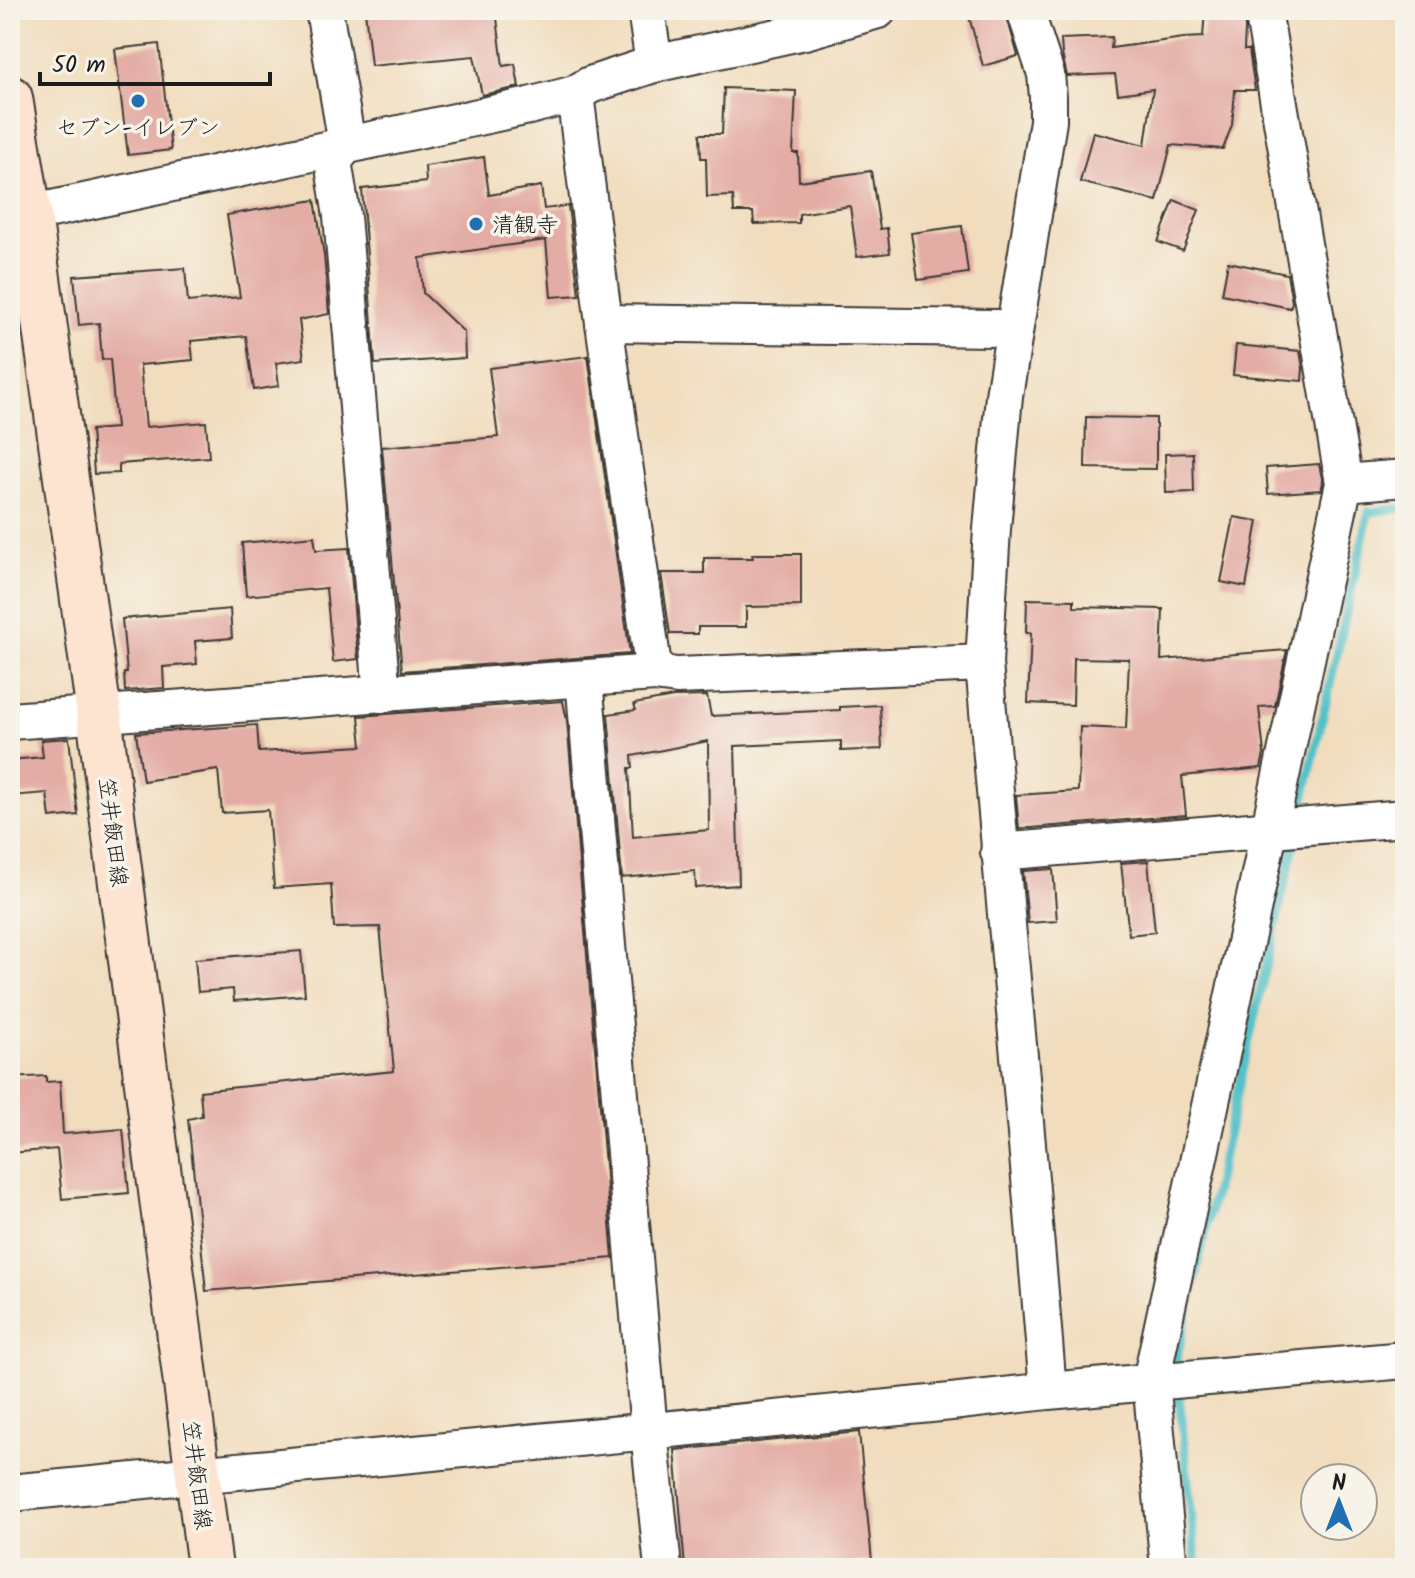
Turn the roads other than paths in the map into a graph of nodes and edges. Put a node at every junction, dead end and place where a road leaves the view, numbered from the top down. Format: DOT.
graph roads {
  1 [pos="324,10"];
  2 [pos="646,10"];
  3 [pos="878,10"];
  4 [pos="1025,10"];
  5 [pos="1263,10"];
  6 [pos="654,64"];
  7 [pos="575,94"];
  8 [pos="10,98"];
  9 [pos="347,144"];
  10 [pos="19,216"];
  11 [pos="604,323"];
  12 [pos="1013,330"];
  13 [pos="1405,478"];
  14 [pos="1344,483"];
  15 [pos="984,663"];
  16 [pos="654,673"];
  17 [pos="584,679"];
  18 [pos="382,694"];
  19 [pos="99,714"];
  20 [pos="10,721"];
  21 [pos="1405,818"];
  22 [pos="1273,828"];
  23 [pos="999,852"];
  24 [pos="1405,1360"];
  25 [pos="1154,1381"];
  26 [pos="1048,1391"];
  27 [pos="649,1431"];
  28 [pos="198,1475"];
  29 [pos="10,1493"];
  30 [pos="210,1568"];
  31 [pos="663,1568"];
  32 [pos="1169,1568"];
  1 -- 9 [label="street"];
  2 -- 6 [label="street"];
  3 -- 6 [label="street"];
  4 -- 12 [label="street"];
  5 -- 14 [label="street"];
  6 -- 7 [label="street"];
  7 -- 9 [label="street"];
  7 -- 11 [label="street"];
  8 -- 10 [label="main road, 笠井飯田線"];
  9 -- 10 [label="street"];
  9 -- 18 [label="street"];
  10 -- 19 [label="main road, 笠井飯田線"];
  11 -- 12 [label="street"];
  11 -- 16 [label="street"];
  12 -- 15 [label="street"];
  13 -- 14 [label="street"];
  14 -- 22 [label="street"];
  15 -- 16 [label="street"];
  15 -- 23 [label="street"];
  16 -- 17 [label="street"];
  17 -- 18 [label="street"];
  17 -- 27 [label="street"];
  18 -- 19 [label="street"];
  19 -- 20 [label="street"];
  19 -- 28 [label="main road, 笠井飯田線"];
  21 -- 22 [label="street"];
  22 -- 23 [label="street"];
  22 -- 25 [label="street"];
  23 -- 26 [label="street"];
  24 -- 25 [label="street"];
  25 -- 26 [label="street"];
  25 -- 32 [label="street"];
  26 -- 27 [label="street"];
  27 -- 28 [label="street"];
  27 -- 31 [label="street"];
  28 -- 29 [label="street"];
  28 -- 30 [label="main road, 笠井飯田線"];
}
